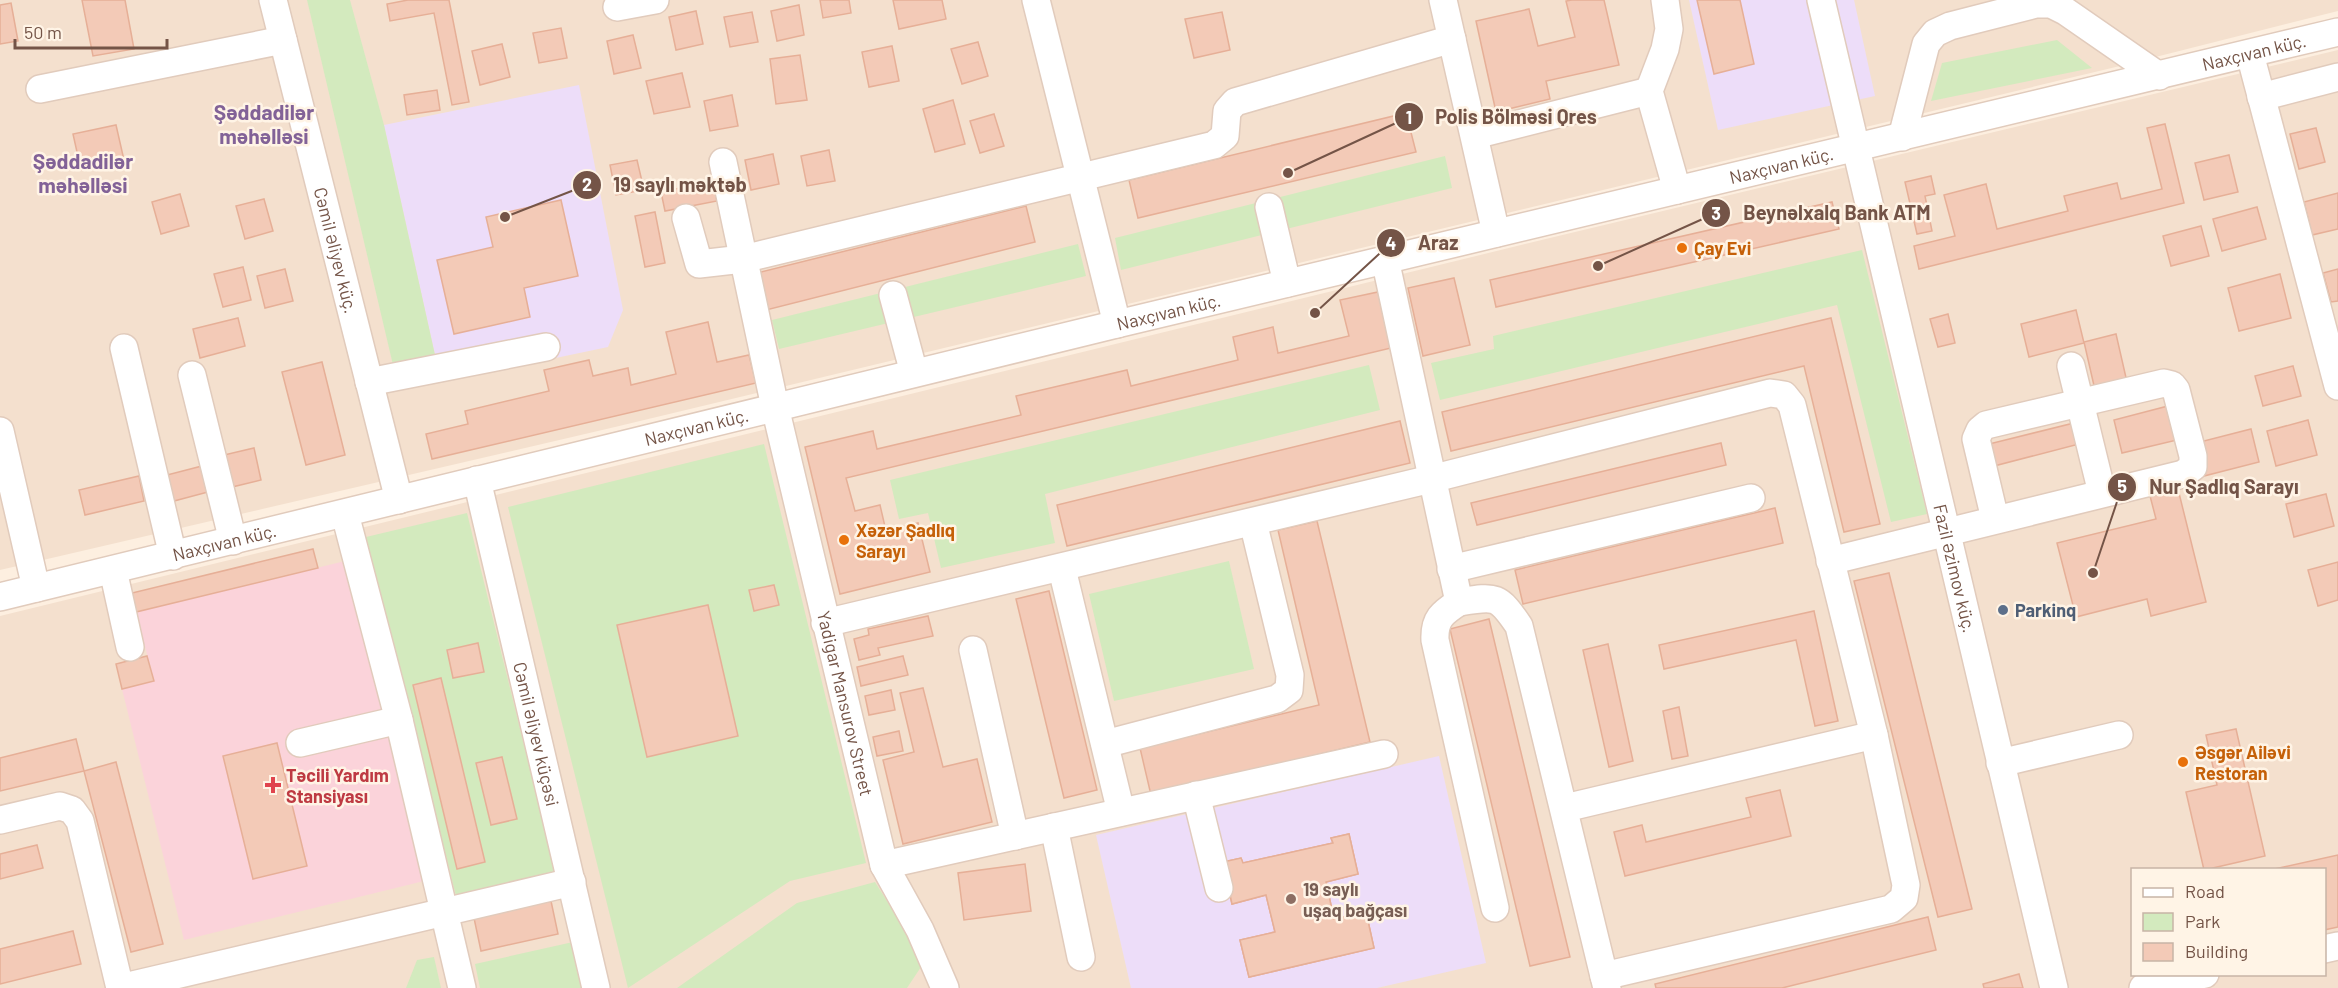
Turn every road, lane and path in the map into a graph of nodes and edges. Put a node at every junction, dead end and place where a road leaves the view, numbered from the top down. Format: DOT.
graph roads {
  1 [pos="273,0"];
  2 [pos="655,0"];
  3 [pos="1036,0"];
  4 [pos="1443,0"];
  5 [pos="1665,0"];
  6 [pos="1821,0"];
  7 [pos="617,7"];
  8 [pos="2338,32"];
  9 [pos="1452,39"];
  10 [pos="283,40"];
  11 [pos="2250,54"];
  12 [pos="2159,76"];
  13 [pos="2338,77"];
  14 [pos="40,89"];
  15 [pos="1649,91"];
  16 [pos="2261,97"];
  17 [pos="1475,135"];
  18 [pos="1902,137"];
  19 [pos="1856,149"];
  20 [pos="723,162"];
  21 [pos="1081,178"];
  22 [pos="1677,190"];
  23 [pos="1269,207"];
  24 [pos="686,218"];
  25 [pos="1496,233"];
  26 [pos="744,259"];
  27 [pos="1385,259"];
  28 [pos="1287,283"];
  29 [pos="893,295"];
  30 [pos="1117,324"];
  31 [pos="546,347"];
  32 [pos="124,348"];
  33 [pos="2071,366"];
  34 [pos="914,373"];
  35 [pos="192,375"];
  36 [pos="369,382"];
  37 [pos="2338,386"];
  38 [pos="2080,403"];
  39 [pos="775,407"];
  40 [pos="0,430"];
  41 [pos="1431,479"];
  42 [pos="477,480"];
  43 [pos="2102,493"];
  44 [pos="1750,498"];
  45 [pos="399,500"];
  46 [pos="345,514"];
  47 [pos="1995,519"];
  48 [pos="1253,522"];
  49 [pos="1945,531"];
  50 [pos="233,541"];
  51 [pos="173,556"];
  52 [pos="1830,561"];
  53 [pos="1062,568"];
  54 [pos="1451,569"];
  55 [pos="113,570"];
  56 [pos="36,588"];
  57 [pos="0,597"];
  58 [pos="1459,602"];
  59 [pos="825,623"];
  60 [pos="130,647"];
  61 [pos="973,650"];
  62 [pos="399,720"];
  63 [pos="1874,735"];
  64 [pos="2119,735"];
  65 [pos="300,743"];
  66 [pos="1105,744"];
  67 [pos="1383,754"];
  68 [pos="2000,763"];
  69 [pos="1196,795"];
  70 [pos="1565,808"];
  71 [pos="1121,812"];
  72 [pos="0,820"];
  73 [pos="1054,827"];
  74 [pos="1015,836"];
  75 [pos="884,865"];
  76 [pos="572,882"];
  77 [pos="1219,888"];
  78 [pos="1495,908"];
  79 [pos="444,911"];
  80 [pos="1081,957"];
  81 [pos="2200,976"];
  82 [pos="1606,982"];
  83 [pos="120,988"];
  84 [pos="462,988"];
  85 [pos="596,988"];
  86 [pos="945,988"];
  87 [pos="2054,988"];
  88 [pos="2143,988"];
  1 -- 10 [label="street, Cəmil Əliyev küç."];
  2 -- 7 [label="street"];
  3 -- 21 [label="street"];
  4 -- 9 [label="street"];
  5 -- 15 [label="street"];
  6 -- 19 [label="street, Fazil Əzimov küç."];
  8 -- 11 [label="street, Naxçıvan küç."];
  9 -- 17 [label="street"];
  9 -- 21 [label="street"];
  10 -- 14 [label="street"];
  10 -- 36 [label="street, Cəmil Əliyev küç."];
  11 -- 12 [label="street, Naxçıvan küç."];
  11 -- 16 [label="street"];
  12 -- 18 [label="street, Naxçıvan küç."];
  12 -- 18 [label="street"];
  13 -- 16 [label="street"];
  15 -- 17 [label="street"];
  15 -- 22 [label="street"];
  16 -- 37 [label="street"];
  17 -- 25 [label="street"];
  18 -- 19 [label="street, Naxçıvan küç."];
  19 -- 22 [label="street, Naxçıvan küç."];
  19 -- 49 [label="street, Fazil Əzimov küç."];
  20 -- 26 [label="street, Yadigar Mansurov Street"];
  21 -- 26 [label="street"];
  21 -- 30 [label="street"];
  22 -- 25 [label="street, Naxçıvan küç."];
  23 -- 28 [label="street"];
  24 -- 26 [label="street"];
  25 -- 27 [label="street, Naxçıvan küç."];
  26 -- 39 [label="street, Yadigar Mansurov Street"];
  27 -- 28 [label="street, Naxçıvan küç."];
  27 -- 41 [label="street"];
  28 -- 30 [label="street, Naxçıvan küç."];
  29 -- 34 [label="street"];
  30 -- 34 [label="street, Naxçıvan küç."];
  31 -- 36 [label="street"];
  32 -- 51 [label="street"];
  33 -- 38 [label="street"];
  34 -- 39 [label="street, Naxçıvan küç."];
  35 -- 50 [label="street"];
  36 -- 45 [label="street, Cəmil Əliyev küç."];
  38 -- 43 [label="street"];
  38 -- 43 [label="street"];
  38 -- 47 [label="street"];
  39 -- 42 [label="street, Naxçıvan küç."];
  39 -- 59 [label="street, Yadigar Mansurov Street"];
  40 -- 56 [label="street"];
  41 -- 48 [label="street"];
  41 -- 52 [label="street"];
  41 -- 54 [label="street"];
  42 -- 45 [label="street, Naxçıvan küç."];
  42 -- 76 [label="street, Cəmil Əliyev küçəsi"];
  43 -- 47 [label="street"];
  44 -- 54 [label="street"];
  45 -- 46 [label="street, Naxçıvan küç."];
  46 -- 50 [label="street, Naxçıvan küç."];
  46 -- 62 [label="street"];
  47 -- 49 [label="street"];
  48 -- 53 [label="street"];
  48 -- 66 [label="street"];
  49 -- 52 [label="street"];
  49 -- 68 [label="street, Fazil Əzimov küç."];
  50 -- 51 [label="street, Naxçıvan küç."];
  51 -- 55 [label="street, Naxçıvan küç."];
  52 -- 63 [label="street"];
  53 -- 59 [label="street"];
  53 -- 66 [label="street"];
  54 -- 58 [label="street"];
  55 -- 56 [label="street, Naxçıvan küç."];
  55 -- 60 [label="street"];
  56 -- 57 [label="street, Naxçıvan küç."];
  58 -- 70 [label="street"];
  58 -- 78 [label="street"];
  59 -- 75 [label="street, Yadigar Mansurov Street"];
  61 -- 74 [label="street"];
  62 -- 65 [label="street"];
  62 -- 79 [label="street"];
  63 -- 70 [label="street"];
  63 -- 82 [label="street"];
  64 -- 68 [label="street"];
  66 -- 71 [label="street"];
  67 -- 69 [label="street"];
  68 -- 87 [label="street, Fazil Əzimov küç."];
  69 -- 71 [label="street"];
  69 -- 77 [label="street"];
  70 -- 82 [label="street"];
  71 -- 73 [label="street"];
  72 -- 83 [label="street"];
  73 -- 74 [label="street"];
  73 -- 80 [label="street"];
  74 -- 75 [label="street"];
  75 -- 86 [label="street, Yadigar Mansurov Street"];
  76 -- 79 [label="street"];
  76 -- 85 [label="street, Cəmil Əliyev küçəsi"];
  79 -- 83 [label="street"];
  79 -- 84 [label="street"];
  81 -- 88 [label="street"];
}
